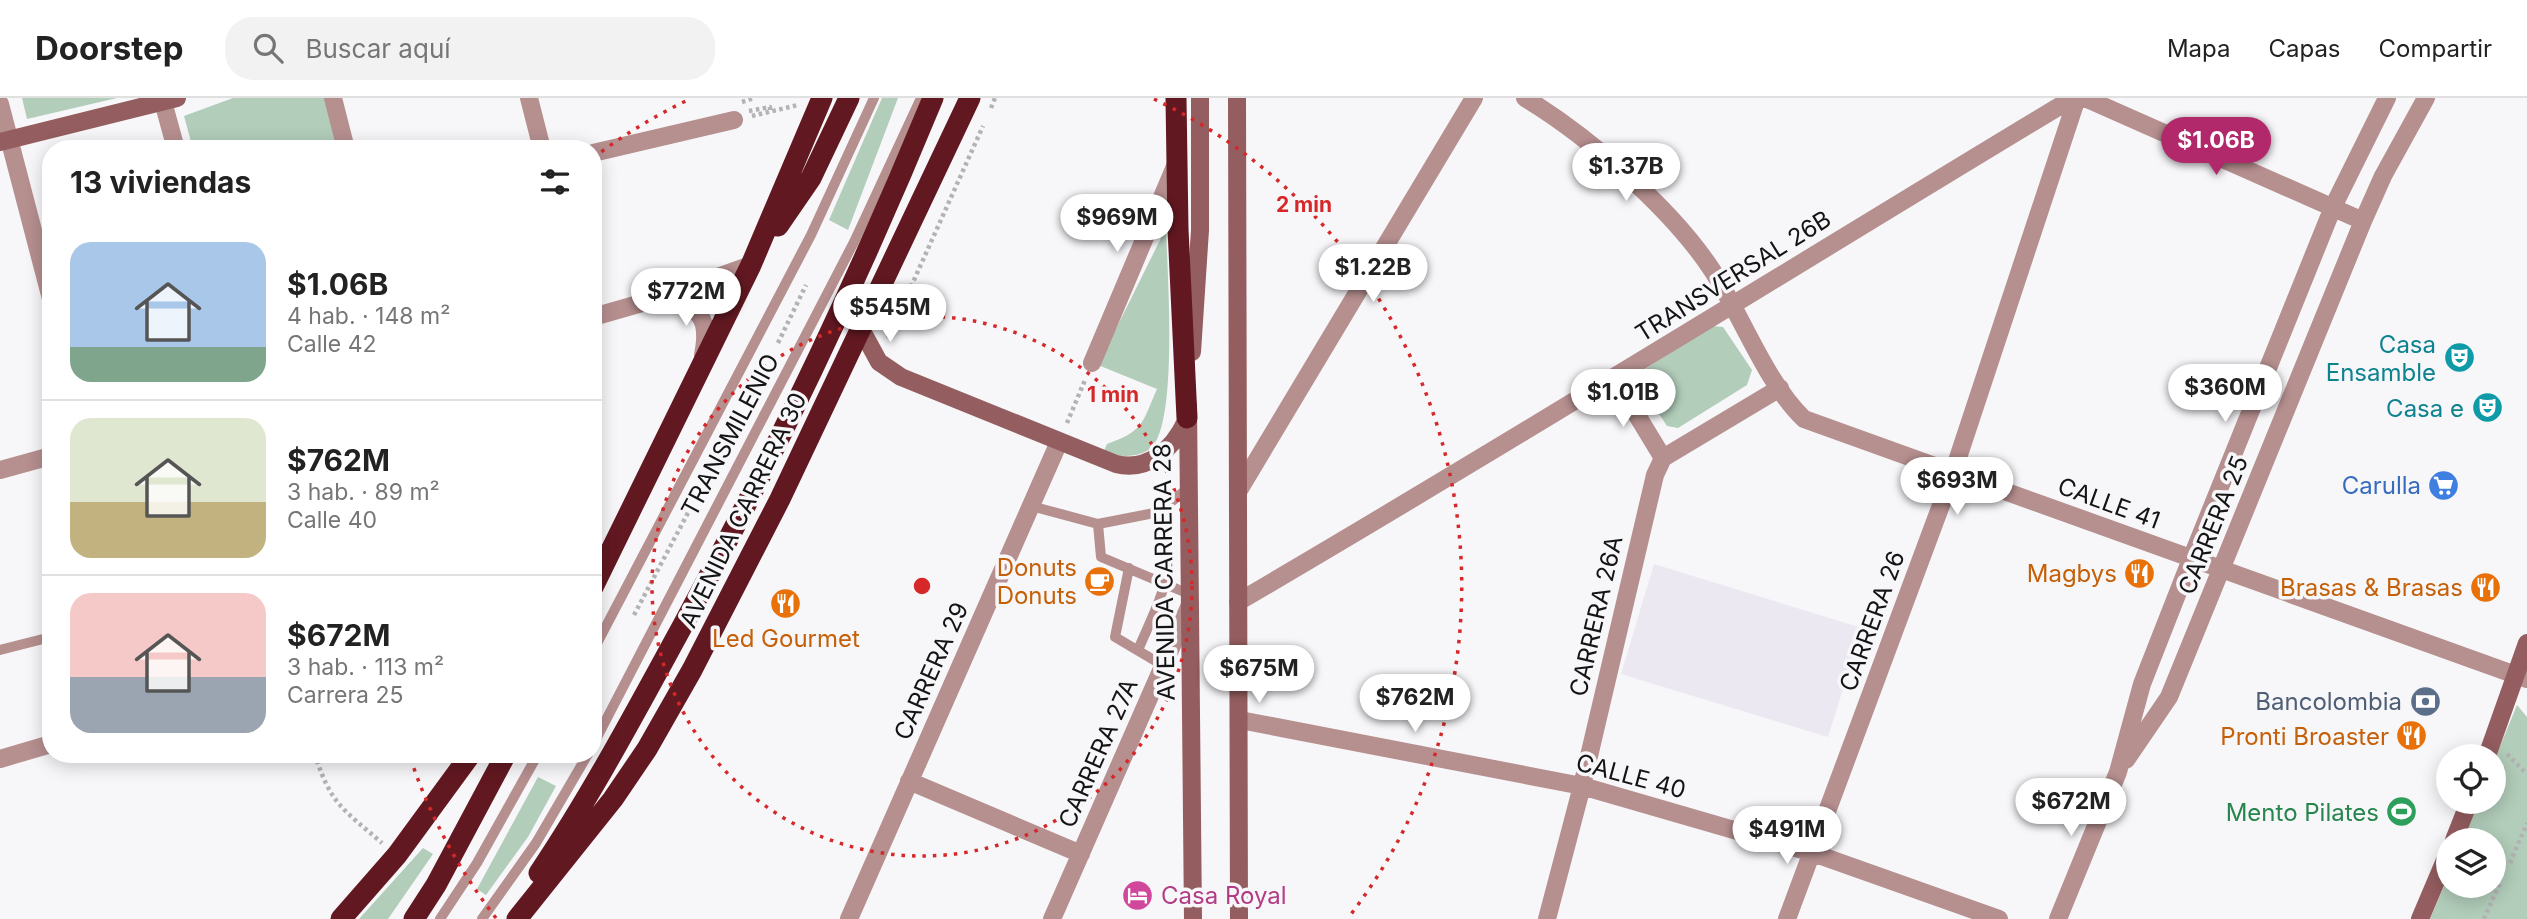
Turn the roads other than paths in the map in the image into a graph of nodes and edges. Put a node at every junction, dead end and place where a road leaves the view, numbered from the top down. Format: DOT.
graph roads {
  1 [pos="334,98"];
  2 [pos="529,98"];
  3 [pos="849,98"];
  4 [pos="874,98"];
  5 [pos="914,98"];
  6 [pos="921,98"];
  7 [pos="933,98"];
  8 [pos="969,98"];
  9 [pos="1176,98"];
  10 [pos="1200,98"];
  11 [pos="1237,98"];
  12 [pos="1474,98"];
  13 [pos="1524,98"];
  14 [pos="2075,98"];
  15 [pos="2085,98"];
  16 [pos="2387,98"];
  17 [pos="2426,98"];
  18 [pos="822,99"];
  19 [pos="167,100"];
  20 [pos="0,104"];
  21 [pos="734,120"];
  22 [pos="174,140"];
  23 [pos="344,140"];
  24 [pos="540,140"];
  25 [pos="5,141"];
  26 [pos="901,144"];
  27 [pos="602,151"];
  28 [pos="1177,160"];
  29 [pos="2333,207"];
  30 [pos="2363,220"];
  31 [pos="871,248"];
  32 [pos="751,265"];
  33 [pos="42,268"];
  34 [pos="656,299"];
  35 [pos="1731,303"];
  36 [pos="602,314"];
  37 [pos="860,329"];
  38 [pos="1092,363"];
  39 [pos="701,368"];
  40 [pos="1615,380"];
  41 [pos="1780,388"];
  42 [pos="1187,418"];
  43 [pos="1059,442"];
  44 [pos="42,458"];
  45 [pos="1663,458"];
  46 [pos="0,470"];
  47 [pos="1953,473"];
  48 [pos="1188,488"];
  49 [pos="1239,490"];
  50 [pos="1031,506"];
  51 [pos="1159,512"];
  52 [pos="1098,524"];
  53 [pos="2191,559"];
  54 [pos="602,568"];
  55 [pos="1129,568"];
  56 [pos="2222,569"];
  57 [pos="1166,584"];
  58 [pos="1189,601"];
  59 [pos="1238,602"];
  60 [pos="602,634"];
  61 [pos="42,639"];
  62 [pos="2527,643"];
  63 [pos="0,650"];
  64 [pos="1138,650"];
  65 [pos="1164,666"];
  66 [pos="2522,677"];
  67 [pos="1240,720"];
  68 [pos="602,728"];
  69 [pos="2492,744"];
  70 [pos="42,747"];
  71 [pos="0,759"];
  72 [pos="464,763"];
  73 [pos="501,763"];
  74 [pos="533,763"];
  75 [pos="583,763"];
  76 [pos="2118,772"];
  77 [pos="909,781"];
  78 [pos="1583,786"];
  79 [pos="1812,853"];
  80 [pos="1080,854"];
  81 [pos="2436,881"];
  82 [pos="341,919"];
  83 [pos="414,919"];
  84 [pos="440,919"];
  85 [pos="482,919"];
  86 [pos="509,919"];
  87 [pos="517,919"];
  88 [pos="849,919"];
  89 [pos="1052,919"];
  90 [pos="1193,919"];
  91 [pos="1239,919"];
  92 [pos="1547,919"];
  93 [pos="1787,919"];
  94 [pos="1999,919"];
  95 [pos="2059,919"];
  96 [pos="2420,919"];
  1 -- 23 [label="street"];
  2 -- 24 [label="street"];
  3 -- 32 [label="highway"];
  4 -- 60 [label="lane, TRANSMILENIO"];
  5 -- 26 [label="lane, TRANSMILENIO"];
  6 -- 26 [label="lane, TRANSMILENIO"];
  7 -- 31 [label="highway, AVENIDA CARRERA 30"];
  8 -- 31 [label="highway"];
  8 -- 37 [label="highway, AVENIDA CARRERA 30"];
  9 -- 28 [label="highway"];
  10 -- 42 [label="main road, AVENIDA CARRERA 28"];
  11 -- 49 [label="main road"];
  12 -- 49 [label="street"];
  13 -- 35 [label="street, CALLE 41"];
  14 -- 35 [label="street, TRANSVERSAL 26B"];
  14 -- 47 [label="street, CARRERA 26"];
  15 -- 29 [label="street"];
  16 -- 29 [label="street, CARRERA 25"];
  17 -- 30 [label="street, CARRERA 25"];
  18 -- 32 [label="highway"];
  19 -- 22 [label="street"];
  19 -- 25 [label="main road"];
  20 -- 25 [label="street"];
  21 -- 27 [label="street"];
  25 -- 33 [label="street"];
  26 -- 68 [label="lane, TRANSMILENIO"];
  28 -- 38 [label="street"];
  28 -- 42 [label="highway"];
  29 -- 30 [label="street"];
  29 -- 53 [label="street, CARRERA 25"];
  30 -- 56 [label="street, CARRERA 25"];
  31 -- 86 [label="highway, AVENIDA CARRERA 30"];
  32 -- 34 [label="street"];
  32 -- 39 [label="highway"];
  34 -- 36 [label="street"];
  34 -- 39 [label="street"];
  35 -- 40 [label="street, TRANSVERSAL 26B"];
  35 -- 41 [label="street, CALLE 41"];
  37 -- 43 [label="main road"];
  37 -- 87 [label="highway, AVENIDA CARRERA 30"];
  39 -- 54 [label="highway"];
  40 -- 45 [label="street"];
  40 -- 59 [label="street, TRANSVERSAL 26B"];
  41 -- 45 [label="street"];
  41 -- 47 [label="street, CALLE 41"];
  42 -- 43 [label="main road"];
  42 -- 48 [label="main road, AVENIDA CARRERA 28"];
  43 -- 50 [label="street, CARRERA 29"];
  44 -- 46 [label="street"];
  45 -- 78 [label="street, CARRERA 26A"];
  47 -- 53 [label="street, CALLE 41"];
  47 -- 79 [label="street, CARRERA 26"];
  48 -- 51 [label="lane"];
  48 -- 58 [label="main road, AVENIDA CARRERA 28"];
  49 -- 59 [label="main road"];
  50 -- 52 [label="lane"];
  50 -- 77 [label="street, CARRERA 29"];
  51 -- 52 [label="lane"];
  51 -- 57 [label="lane"];
  52 -- 55 [label="lane"];
  53 -- 56 [label="street, CALLE 41"];
  53 -- 76 [label="street, CARRERA 25"];
  55 -- 57 [label="lane"];
  55 -- 64 [label="lane"];
  56 -- 66 [label="street, CALLE 41"];
  56 -- 76 [label="street, CARRERA 25"];
  57 -- 58 [label="lane"];
  57 -- 64 [label="lane"];
  58 -- 65 [label="street, CARRERA 27A"];
  58 -- 90 [label="main road, AVENIDA CARRERA 28"];
  59 -- 67 [label="main road"];
  61 -- 63 [label="lane"];
  62 -- 66 [label="main road"];
  64 -- 65 [label="lane"];
  65 -- 80 [label="street, CARRERA 27A"];
  66 -- 69 [label="main road"];
  67 -- 78 [label="street, CALLE 40"];
  67 -- 91 [label="main road"];
  70 -- 71 [label="street"];
  72 -- 82 [label="highway"];
  73 -- 83 [label="highway"];
  74 -- 84 [label="lane"];
  75 -- 85 [label="lane"];
  76 -- 95 [label="street, CARRERA 25"];
  77 -- 80 [label="street"];
  77 -- 88 [label="street, CARRERA 29"];
  78 -- 79 [label="street, CALLE 40"];
  78 -- 92 [label="street, CARRERA 26A"];
  79 -- 93 [label="street, CARRERA 26"];
  79 -- 94 [label="street, CALLE 40"];
  80 -- 89 [label="street, CARRERA 27A"];
  81 -- 96 [label="main road"];
}
